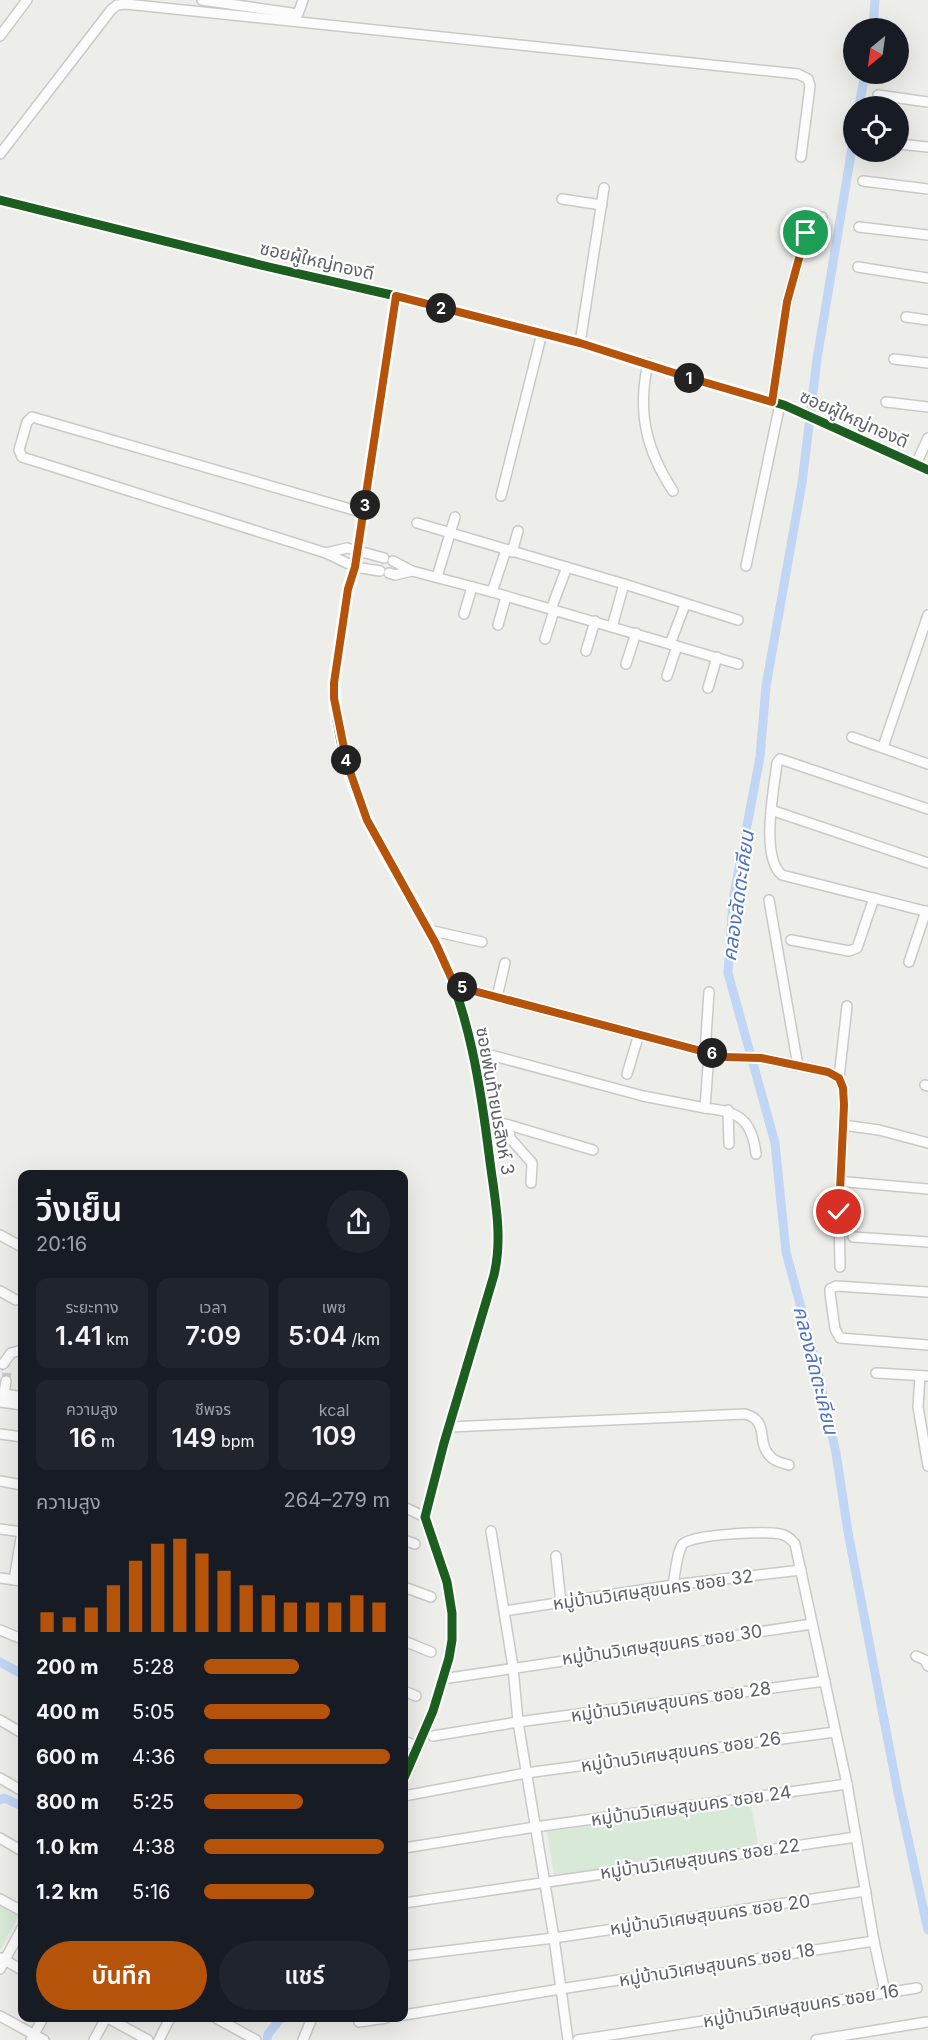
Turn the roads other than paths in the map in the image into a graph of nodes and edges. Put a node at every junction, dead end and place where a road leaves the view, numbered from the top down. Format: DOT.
graph roads {
  1 [pos="27,0"];
  2 [pos="202,0"];
  3 [pos="303,0"];
  4 [pos="0,36"];
  5 [pos="878,95"];
  6 [pos="928,102"];
  7 [pos="909,145"];
  8 [pos="928,147"];
  9 [pos="0,154"];
  10 [pos="801,157"];
  11 [pos="863,181"];
  12 [pos="604,188"];
  13 [pos="928,189"];
  14 [pos="562,199"];
  15 [pos="0,200"];
  16 [pos="602,205"];
  17 [pos="822,217"];
  18 [pos="859,227"];
  19 [pos="928,235"];
  20 [pos="858,267"];
  21 [pos="928,278"];
  22 [pos="396,296"];
  23 [pos="906,317"];
  24 [pos="928,320"];
  25 [pos="542,333"];
  26 [pos="580,343"];
  27 [pos="894,359"];
  28 [pos="648,363"];
  29 [pos="928,363"];
  30 [pos="886,402"];
  31 [pos="779,404"];
  32 [pos="928,407"];
  33 [pos="928,438"];
  34 [pos="916,464"];
  35 [pos="928,470"];
  36 [pos="673,491"];
  37 [pos="501,496"];
  38 [pos="364,513"];
  39 [pos="455,517"];
  40 [pos="417,523"];
  41 [pos="518,531"];
  42 [pos="450,532"];
  43 [pos="358,551"];
  44 [pos="509,551"];
  45 [pos="326,554"];
  46 [pos="746,566"];
  47 [pos="355,567"];
  48 [pos="567,567"];
  49 [pos="412,572"];
  50 [pos="437,577"];
  51 [pos="624,584"];
  52 [pos="472,586"];
  53 [pos="492,592"];
  54 [pos="506,597"];
  55 [pos="685,605"];
  56 [pos="553,610"];
  57 [pos="464,614"];
  58 [pos="928,615"];
  59 [pos="738,620"];
  60 [pos="595,621"];
  61 [pos="498,625"];
  62 [pos="612,627"];
  63 [pos="636,633"];
  64 [pos="545,639"];
  65 [pos="673,645"];
  66 [pos="586,651"];
  67 [pos="717,657"];
  68 [pos="626,664"];
  69 [pos="738,664"];
  70 [pos="667,676"];
  71 [pos="708,688"];
  72 [pos="852,737"];
  73 [pos="883,747"];
  74 [pos="928,764"];
  75 [pos="928,809"];
  76 [pos="771,810"];
  77 [pos="928,862"];
  78 [pos="874,898"];
  79 [pos="769,900"];
  80 [pos="927,911"];
  81 [pos="429,930"];
  82 [pos="791,940"];
  83 [pos="482,942"];
  84 [pos="909,962"];
  85 [pos="505,963"];
  86 [pos="455,986"];
  87 [pos="710,992"];
  88 [pos="497,997"];
  89 [pos="847,1006"];
  90 [pos="639,1034"];
  91 [pos="472,1050"];
  92 [pos="707,1052"];
  93 [pos="798,1066"];
  94 [pos="627,1074"];
  95 [pos="839,1078"];
  96 [pos="705,1108"];
  97 [pos="728,1110"];
  98 [pos="485,1118"];
  99 [pos="508,1125"];
  100 [pos="843,1125"];
  101 [pos="928,1143"];
  102 [pos="729,1144"];
  103 [pos="593,1150"];
  104 [pos="756,1154"];
  105 [pos="847,1182"];
  106 [pos="531,1183"];
  107 [pos="928,1189"];
  108 [pos="0,1235"];
  109 [pos="853,1237"];
  110 [pos="928,1242"];
  111 [pos="18,1244"];
  112 [pos="840,1267"];
  113 [pos="0,1292"];
  114 [pos="928,1292"];
  115 [pos="16,1300"];
  116 [pos="928,1345"];
  117 [pos="18,1351"];
  118 [pos="3,1364"];
  119 [pos="876,1373"];
  120 [pos="924,1376"];
  121 [pos="6,1381"];
  122 [pos="1,1396"];
  123 [pos="18,1396"];
  124 [pos="18,1403"];
  125 [pos="449,1427"];
  126 [pos="0,1434"];
  127 [pos="18,1436"];
  128 [pos="789,1465"];
  129 [pos="928,1466"];
  130 [pos="0,1481"];
  131 [pos="18,1484"];
  132 [pos="408,1509"];
  133 [pos="425,1517"];
  134 [pos="0,1529"];
  135 [pos="18,1531"];
  136 [pos="491,1531"];
  137 [pos="408,1541"];
  138 [pos="415,1544"];
  139 [pos="556,1556"];
  140 [pos="801,1570"];
  141 [pos="0,1578"];
  142 [pos="18,1581"];
  143 [pos="673,1584"];
  144 [pos="408,1588"];
  145 [pos="431,1597"];
  146 [pos="561,1604"];
  147 [pos="505,1611"];
  148 [pos="812,1624"];
  149 [pos="0,1630"];
  150 [pos="18,1637"];
  151 [pos="408,1643"];
  152 [pos="431,1652"];
  153 [pos="916,1656"];
  154 [pos="928,1666"];
  155 [pos="513,1667"];
  156 [pos="449,1678"];
  157 [pos="825,1681"];
  158 [pos="408,1693"];
  159 [pos="416,1696"];
  160 [pos="0,1720"];
  161 [pos="518,1722"];
  162 [pos="18,1731"];
  163 [pos="835,1732"];
  164 [pos="433,1736"];
  165 [pos="408,1743"];
  166 [pos="418,1747"];
  167 [pos="408,1758"];
  168 [pos="526,1773"];
  169 [pos="0,1778"];
  170 [pos="847,1785"];
  171 [pos="18,1789"];
  172 [pos="408,1795"];
  173 [pos="535,1827"];
  174 [pos="856,1837"];
  175 [pos="1,1840"];
  176 [pos="408,1847"];
  177 [pos="18,1849"];
  178 [pos="544,1881"];
  179 [pos="866,1892"];
  180 [pos="0,1899"];
  181 [pos="408,1902"];
  182 [pos="18,1909"];
  183 [pos="18,1935"];
  184 [pos="554,1938"];
  185 [pos="874,1941"];
  186 [pos="408,1956"];
  187 [pos="2,1962"];
  188 [pos="18,1968"];
  189 [pos="917,1988"];
  190 [pos="560,1989"];
  191 [pos="885,1992"];
  192 [pos="408,2014"];
  193 [pos="0,2016"];
  194 [pos="41,2022"];
  195 [pos="105,2022"];
  196 [pos="114,2022"];
  197 [pos="168,2022"];
  198 [pos="223,2022"];
  199 [pos="310,2022"];
  200 [pos="927,2022"];
  201 [pos="32,2037"];
  202 [pos="44,2040"];
  203 [pos="94,2040"];
  204 [pos="148,2040"];
  205 [pos="159,2040"];
  206 [pos="256,2040"];
  207 [pos="303,2040"];
  208 [pos="568,2040"];
  209 [pos="578,2040"];
  210 [pos="816,2040"];
  1 -- 4 [label="street"];
  2 -- 3 [label="street"];
  5 -- 6 [label="street"];
  7 -- 8 [label="street"];
  9 -- 10 [label="street"];
  11 -- 13 [label="street"];
  12 -- 16 [label="street"];
  14 -- 16 [label="street"];
  15 -- 22 [label="street, ซอยผู้ใหญ่ทองดี"];
  16 -- 26 [label="street"];
  17 -- 31 [label="street"];
  18 -- 19 [label="street"];
  20 -- 21 [label="street"];
  22 -- 25 [label="street, ซอยผู้ใหญ่ทองดี"];
  22 -- 38 [label="street, ซอยพันท้ายนรสิงห์ 3"];
  23 -- 24 [label="street"];
  25 -- 26 [label="street, ซอยผู้ใหญ่ทองดี"];
  25 -- 37 [label="street"];
  26 -- 28 [label="street, ซอยผู้ใหญ่ทองดี"];
  27 -- 29 [label="street"];
  28 -- 31 [label="street, ซอยผู้ใหญ่ทองดี"];
  28 -- 36 [label="street"];
  30 -- 32 [label="street"];
  31 -- 34 [label="street, ซอยผู้ใหญ่ทองดี"];
  31 -- 46 [label="street"];
  33 -- 34 [label="street"];
  34 -- 35 [label="street, ซอยผู้ใหญ่ทองดี"];
  38 -- 43 [label="street, ซอยพันท้ายนรสิงห์ 3"];
  38 -- 45 [label="street"];
  39 -- 42 [label="street"];
  40 -- 42 [label="street"];
  41 -- 44 [label="street"];
  42 -- 44 [label="street"];
  42 -- 50 [label="street"];
  43 -- 45 [label="street"];
  43 -- 47 [label="street, ซอยพันท้ายนรสิงห์ 3"];
  43 -- 49 [label="street"];
  44 -- 48 [label="street"];
  44 -- 53 [label="street"];
  45 -- 47 [label="street"];
  47 -- 49 [label="street"];
  47 -- 81 [label="street, ซอยพันท้ายนรสิงห์ 3"];
  48 -- 51 [label="street"];
  48 -- 56 [label="street"];
  49 -- 50 [label="street"];
  50 -- 52 [label="street"];
  51 -- 55 [label="street"];
  51 -- 62 [label="street"];
  52 -- 53 [label="street"];
  52 -- 57 [label="street"];
  53 -- 54 [label="street"];
  54 -- 56 [label="street"];
  54 -- 61 [label="street"];
  55 -- 59 [label="street"];
  55 -- 65 [label="street"];
  56 -- 60 [label="street"];
  56 -- 64 [label="street"];
  58 -- 73 [label="street"];
  60 -- 62 [label="street"];
  60 -- 66 [label="street"];
  62 -- 63 [label="street"];
  63 -- 65 [label="street"];
  63 -- 68 [label="street"];
  65 -- 67 [label="street"];
  65 -- 70 [label="street"];
  67 -- 69 [label="street"];
  67 -- 71 [label="street"];
  72 -- 73 [label="street"];
  73 -- 74 [label="street"];
  75 -- 76 [label="street"];
  76 -- 77 [label="street"];
  76 -- 78 [label="street"];
  78 -- 80 [label="street"];
  78 -- 82 [label="street"];
  79 -- 93 [label="street"];
  80 -- 84 [label="street"];
  81 -- 83 [label="street"];
  81 -- 86 [label="street, ซอยพันท้ายนรสิงห์ 3"];
  85 -- 88 [label="street"];
  86 -- 88 [label="street"];
  86 -- 91 [label="street, ซอยพันท้ายนรสิงห์ 3"];
  87 -- 92 [label="street"];
  88 -- 90 [label="street"];
  89 -- 95 [label="street"];
  90 -- 92 [label="street"];
  90 -- 94 [label="street"];
  91 -- 96 [label="street"];
  91 -- 98 [label="street, ซอยพันท้ายนรสิงห์ 3"];
  92 -- 93 [label="street"];
  92 -- 96 [label="street"];
  93 -- 95 [label="street"];
  95 -- 100 [label="street"];
  96 -- 97 [label="street"];
  97 -- 102 [label="street"];
  97 -- 104 [label="street"];
  98 -- 99 [label="street"];
  98 -- 125 [label="street, ซอยพันท้ายนรสิงห์ 3"];
  99 -- 103 [label="street"];
  99 -- 106 [label="street"];
  100 -- 101 [label="street"];
  100 -- 112 [label="street"];
  105 -- 107 [label="street"];
  108 -- 111 [label="street"];
  109 -- 110 [label="street"];
  113 -- 115 [label="street"];
  114 -- 116 [label="street"];
  117 -- 118 [label="street"];
  119 -- 120 [label="street"];
  120 -- 129 [label="street"];
  121 -- 122 [label="street"];
  122 -- 123 [label="street"];
  122 -- 124 [label="street"];
  125 -- 128 [label="street"];
  125 -- 133 [label="street, ซอยพันท้ายนรสิงห์ 3"];
  126 -- 127 [label="street"];
  130 -- 131 [label="street"];
  132 -- 133 [label="street"];
  133 -- 166 [label="street"];
  134 -- 135 [label="street"];
  136 -- 147 [label="street"];
  137 -- 138 [label="street"];
  139 -- 146 [label="street"];
  140 -- 143 [label="street, หมู่บ้านวิเศษสุขนคร ซอย 32"];
  140 -- 143 [label="street"];
  140 -- 148 [label="street"];
  141 -- 142 [label="street"];
  143 -- 146 [label="street, หมู่บ้านวิเศษสุขนคร ซอย 32"];
  144 -- 145 [label="street"];
  146 -- 147 [label="street, หมู่บ้านวิเศษสุขนคร ซอย 32"];
  147 -- 155 [label="street"];
  148 -- 155 [label="street, หมู่บ้านวิเศษสุขนคร ซอย 30"];
  148 -- 157 [label="street"];
  149 -- 150 [label="street"];
  151 -- 152 [label="street"];
  153 -- 154 [label="street"];
  155 -- 156 [label="street, หมู่บ้านวิเศษสุขนคร ซอย 30"];
  155 -- 161 [label="street"];
  157 -- 161 [label="street, หมู่บ้านวิเศษสุขนคร ซอย 28"];
  157 -- 163 [label="street"];
  158 -- 159 [label="street"];
  160 -- 162 [label="street"];
  161 -- 164 [label="street, หมู่บ้านวิเศษสุขนคร ซอย 28"];
  161 -- 168 [label="street"];
  163 -- 168 [label="street, หมู่บ้านวิเศษสุขนคร ซอย 26"];
  163 -- 170 [label="street"];
  165 -- 166 [label="street"];
  166 -- 167 [label="street"];
  168 -- 172 [label="street, หมู่บ้านวิเศษสุขนคร ซอย 26"];
  168 -- 173 [label="street"];
  169 -- 171 [label="street"];
  170 -- 173 [label="street, หมู่บ้านวิเศษสุขนคร ซอย 24"];
  170 -- 174 [label="street"];
  173 -- 176 [label="street, หมู่บ้านวิเศษสุขนคร ซอย 24"];
  173 -- 178 [label="street"];
  174 -- 178 [label="street, หมู่บ้านวิเศษสุขนคร ซอย 22"];
  174 -- 179 [label="street"];
  175 -- 177 [label="street"];
  178 -- 181 [label="street, หมู่บ้านวิเศษสุขนคร ซอย 22"];
  178 -- 184 [label="street"];
  179 -- 184 [label="street, หมู่บ้านวิเศษสุขนคร ซอย 20"];
  179 -- 185 [label="street"];
  180 -- 182 [label="street"];
  183 -- 187 [label="street"];
  184 -- 186 [label="street, หมู่บ้านวิเศษสุขนคร ซอย 20"];
  184 -- 190 [label="street"];
  185 -- 190 [label="street, หมู่บ้านวิเศษสุขนคร ซอย 18"];
  185 -- 191 [label="street"];
  187 -- 188 [label="street"];
  189 -- 191 [label="street, หมู่บ้านวิเศษสุขนคร ซอย 16"];
  190 -- 192 [label="street, หมู่บ้านวิเศษสุขนคร ซอย 18"];
  190 -- 208 [label="street"];
  191 -- 209 [label="street, หมู่บ้านวิเศษสุขนคร ซอย 16"];
  193 -- 201 [label="street"];
  194 -- 201 [label="street"];
  195 -- 203 [label="street"];
  196 -- 204 [label="street"];
  197 -- 205 [label="street"];
  198 -- 206 [label="street"];
  199 -- 207 [label="street"];
  200 -- 210 [label="street"];
  201 -- 202 [label="street"];
}
